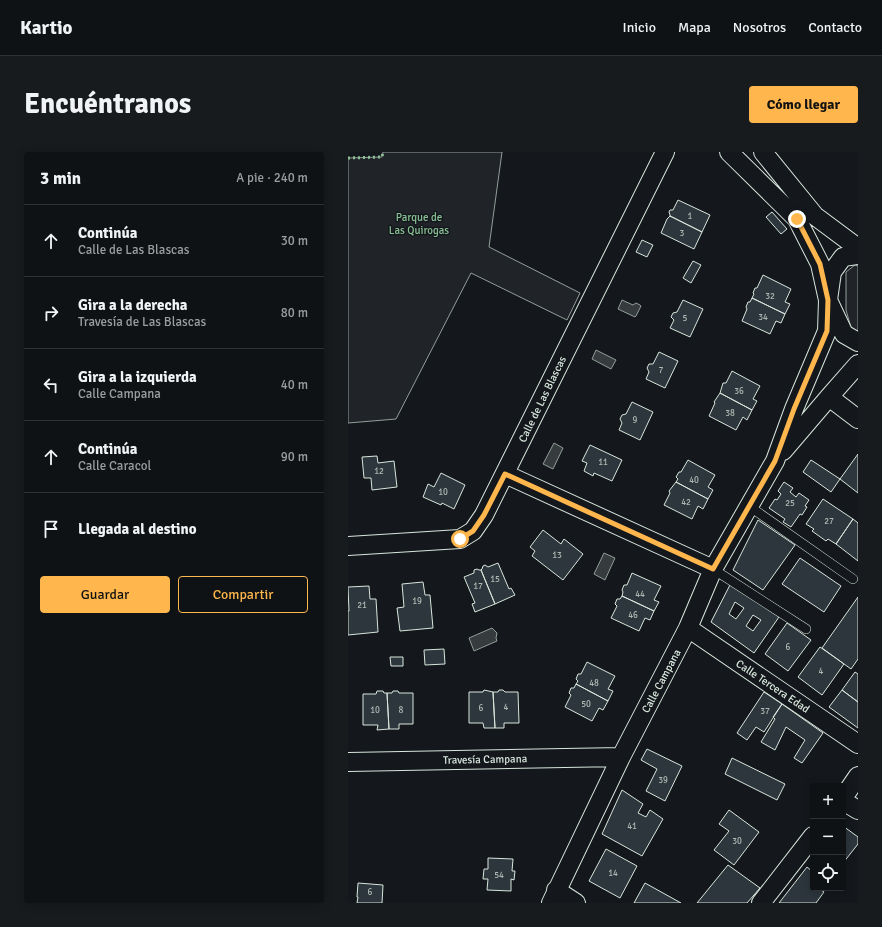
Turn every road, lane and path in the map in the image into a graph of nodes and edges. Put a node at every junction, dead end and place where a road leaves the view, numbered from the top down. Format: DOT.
graph roads {
  1 [pos="665,152"];
  2 [pos="729,152"];
  3 [pos="763,152"];
  4 [pos="858,248"];
  5 [pos="858,255"];
  6 [pos="828,300"];
  7 [pos="858,342"];
  8 [pos="858,364"];
  9 [pos="828,397"];
  10 [pos="858,419"];
  11 [pos="775,461"];
  12 [pos="505,474"];
  13 [pos="749,506"];
  14 [pos="348,546"];
  15 [pos="713,569"];
  16 [pos="853,578"];
  17 [pos="688,628"];
  18 [pos="806,629"];
  19 [pos="858,744"];
  20 [pos="621,757"];
  21 [pos="348,762"];
  22 [pos="858,776"];
  23 [pos="846,794"];
  24 [pos="846,803"];
  25 [pos="858,810"];
  26 [pos="810,840"];
  27 [pos="554,897"];
  28 [pos="576,903"];
  29 [pos="761,903"];
  1 -- 12 [label="street, Calle de Las Blascas"];
  2 -- 6 [label="street"];
  3 -- 4 [label="street"];
  5 -- 6 [label="street"];
  6 -- 7 [label="street"];
  6 -- 11 [label="street"];
  8 -- 9 [label="street"];
  9 -- 10 [label="street"];
  9 -- 11 [label="street"];
  11 -- 13 [label="street, Calle Campana"];
  12 -- 14 [label="street, Calle de Las Blascas"];
  12 -- 15 [label="street"];
  13 -- 15 [label="street, Calle Campana"];
  13 -- 16 [label="lane"];
  15 -- 17 [label="street, Calle Campana"];
  15 -- 18 [label="lane"];
  17 -- 19 [label="street, Calle Tercera Edad"];
  17 -- 20 [label="street, Calle Campana"];
  20 -- 21 [label="street, Travesía Campana"];
  20 -- 27 [label="street, Calle Campana"];
  22 -- 23 [label="street"];
  24 -- 25 [label="street"];
  26 -- 29 [label="street"];
  27 -- 28 [label="street"];
}
